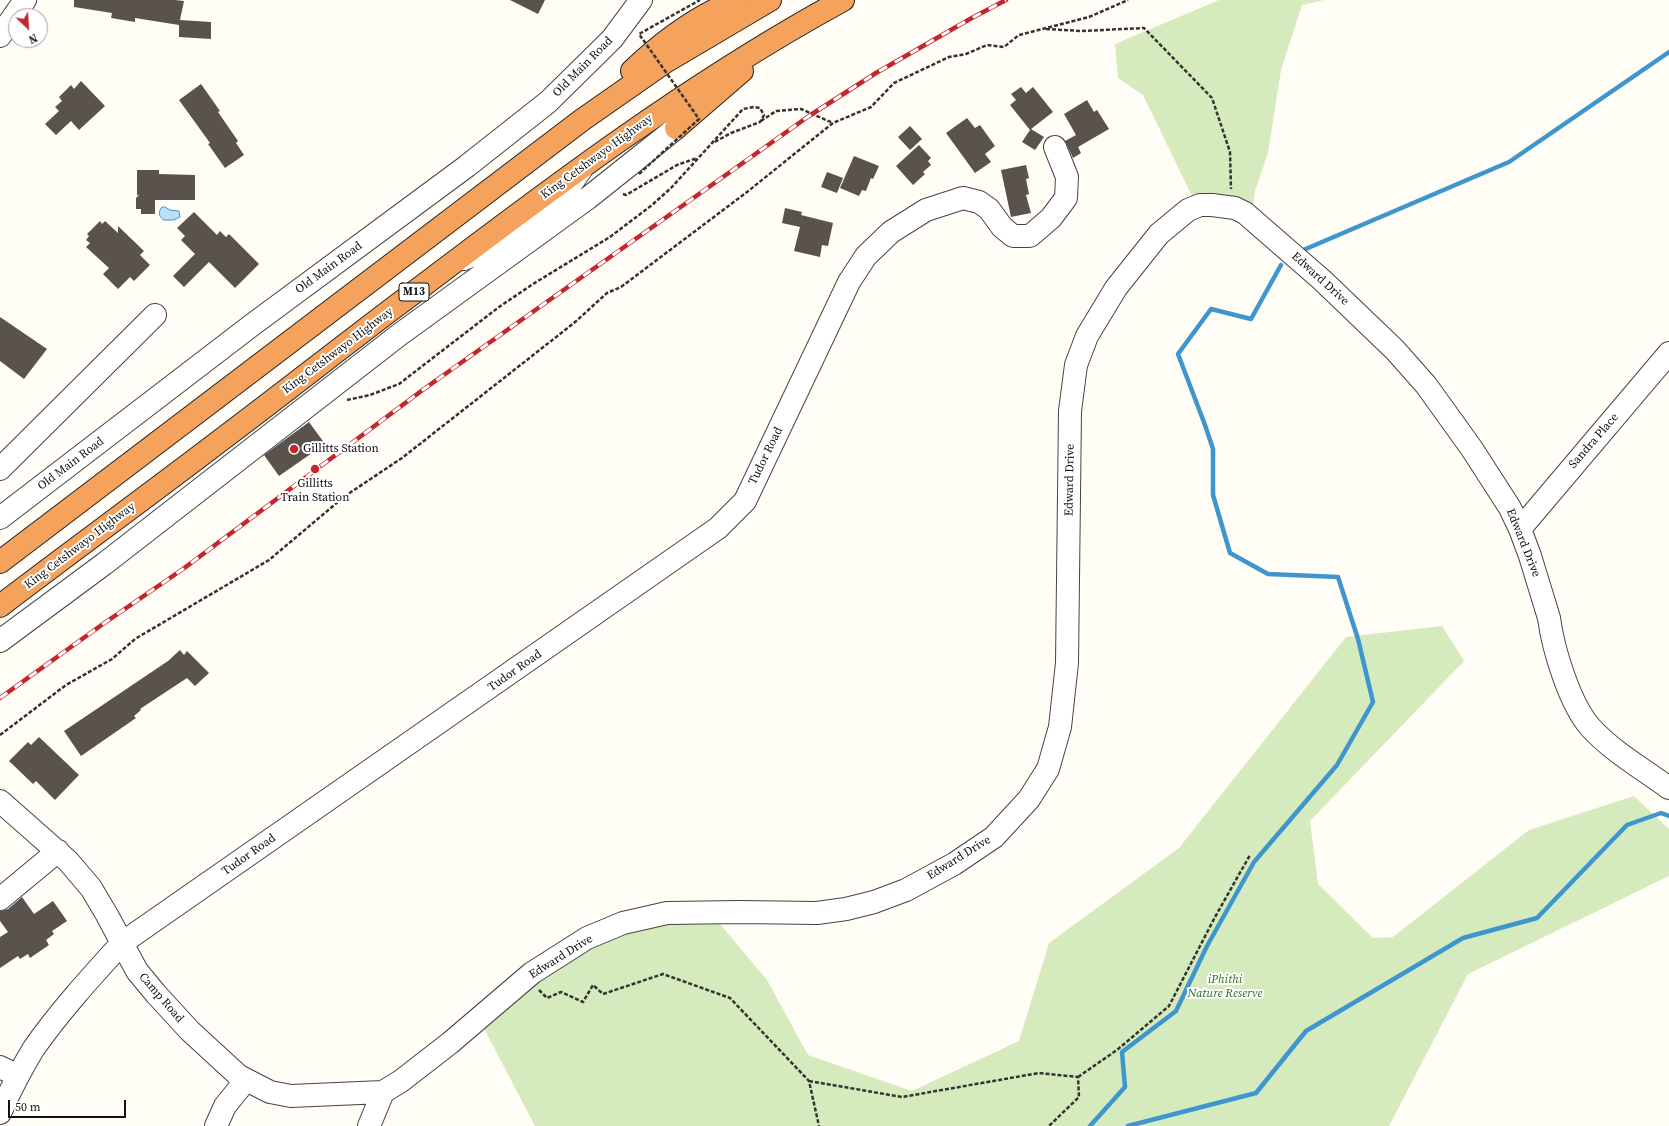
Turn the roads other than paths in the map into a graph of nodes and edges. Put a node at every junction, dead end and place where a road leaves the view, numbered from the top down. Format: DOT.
graph roads {
  1 [pos="25,0"];
  2 [pos="641,0"];
  3 [pos="737,0"];
  4 [pos="770,0"];
  5 [pos="843,0"];
  6 [pos="792,28"];
  7 [pos="0,36"];
  8 [pos="601,107"];
  9 [pos="676,128"];
  10 [pos="1055,147"];
  11 [pos="155,315"];
  12 [pos="1669,353"];
  13 [pos="0,469"];
  14 [pos="0,518"];
  15 [pos="1520,528"];
  16 [pos="0,562"];
  17 [pos="0,606"];
  18 [pos="0,641"];
  19 [pos="1669,788"];
  20 [pos="0,801"];
  21 [pos="58,851"];
  22 [pos="0,899"];
  23 [pos="122,943"];
  24 [pos="9,1072"];
  25 [pos="246,1080"];
  26 [pos="382,1092"];
  27 [pos="0,1113"];
  28 [pos="216,1126"];
  29 [pos="368,1126"];
  1 -- 7 [label="street"];
  2 -- 14 [label="street, Old Main Road"];
  3 -- 8 [label="highway"];
  4 -- 8 [label="highway"];
  5 -- 6 [label="highway, King Cetshwayo Highway / M13"];
  6 -- 9 [label="highway"];
  6 -- 17 [label="highway, King Cetshwayo Highway / M13"];
  8 -- 16 [label="highway"];
  9 -- 18 [label="street"];
  10 -- 23 [label="street, Tudor Road"];
  11 -- 13 [label="street"];
  12 -- 15 [label="street, Sandra Place"];
  15 -- 19 [label="street, Edward Drive"];
  15 -- 26 [label="street, Edward Drive"];
  20 -- 21 [label="street, Camp Road"];
  21 -- 22 [label="street"];
  21 -- 23 [label="street, Camp Road"];
  23 -- 24 [label="street, Tudor Road"];
  23 -- 25 [label="street, Camp Road"];
  24 -- 27 [label="street, Tudor Road"];
  25 -- 26 [label="street, Camp Road"];
  25 -- 28 [label="street"];
  26 -- 29 [label="street"];
}
